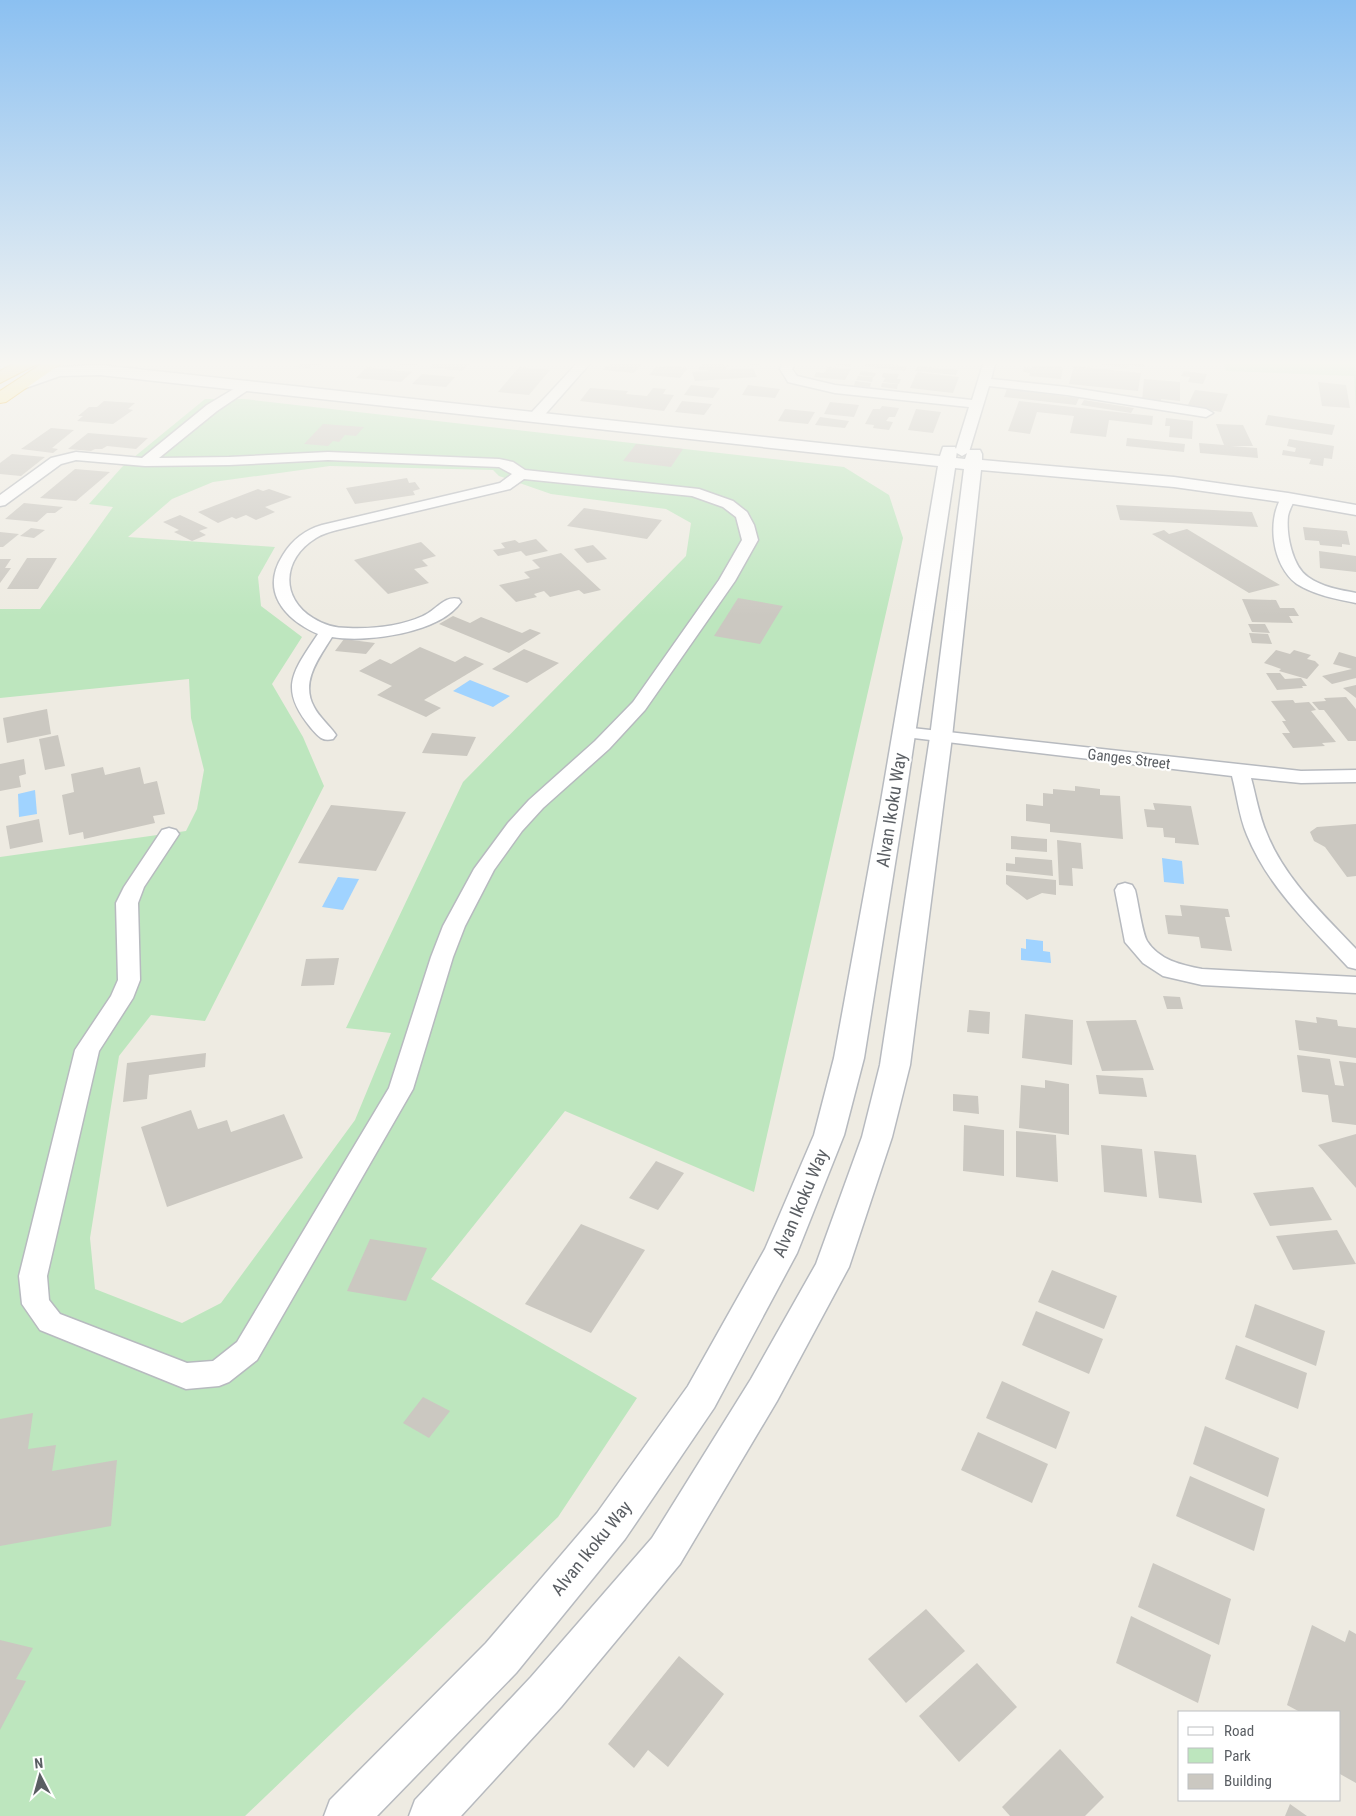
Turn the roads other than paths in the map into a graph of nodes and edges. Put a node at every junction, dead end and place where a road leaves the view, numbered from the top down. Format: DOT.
graph roads {
  1 [pos="165,446"];
  2 [pos="807,446"];
  3 [pos="808,446"];
  4 [pos="965,446"];
  5 [pos="145,462"];
  6 [pos="959,465"];
  7 [pos="521,474"];
  8 [pos="1288,498"];
  9 [pos="1356,499"];
  10 [pos="0,502"];
  11 [pos="1356,510"];
  12 [pos="1356,598"];
  13 [pos="453,602"];
  14 [pos="328,631"];
  15 [pos="903,732"];
  16 [pos="327,735"];
  17 [pos="941,737"];
  18 [pos="1240,771"];
  19 [pos="1356,776"];
  20 [pos="169,834"];
  21 [pos="1125,890"];
  22 [pos="1356,962"];
  23 [pos="1356,985"];
  24 [pos="346,1816"];
  25 [pos="431,1816"];
  1 -- 5 [label="street"];
  2 -- 6 [label="street"];
  3 -- 6 [label="street"];
  4 -- 6 [label="street"];
  5 -- 7 [label="street"];
  5 -- 10 [label="street"];
  6 -- 8 [label="street"];
  6 -- 9 [label="street"];
  6 -- 15 [label="street, Alvan Ikoku Way"];
  6 -- 17 [label="street"];
  7 -- 14 [label="street"];
  7 -- 20 [label="street"];
  8 -- 11 [label="street"];
  8 -- 12 [label="street"];
  13 -- 14 [label="street"];
  14 -- 16 [label="street"];
  15 -- 17 [label="street, Ganges Street"];
  15 -- 24 [label="street, Alvan Ikoku Way"];
  17 -- 18 [label="street, Ganges Street"];
  17 -- 25 [label="street"];
  18 -- 19 [label="street, Ganges Street"];
  18 -- 22 [label="street"];
  21 -- 23 [label="street"];
}
